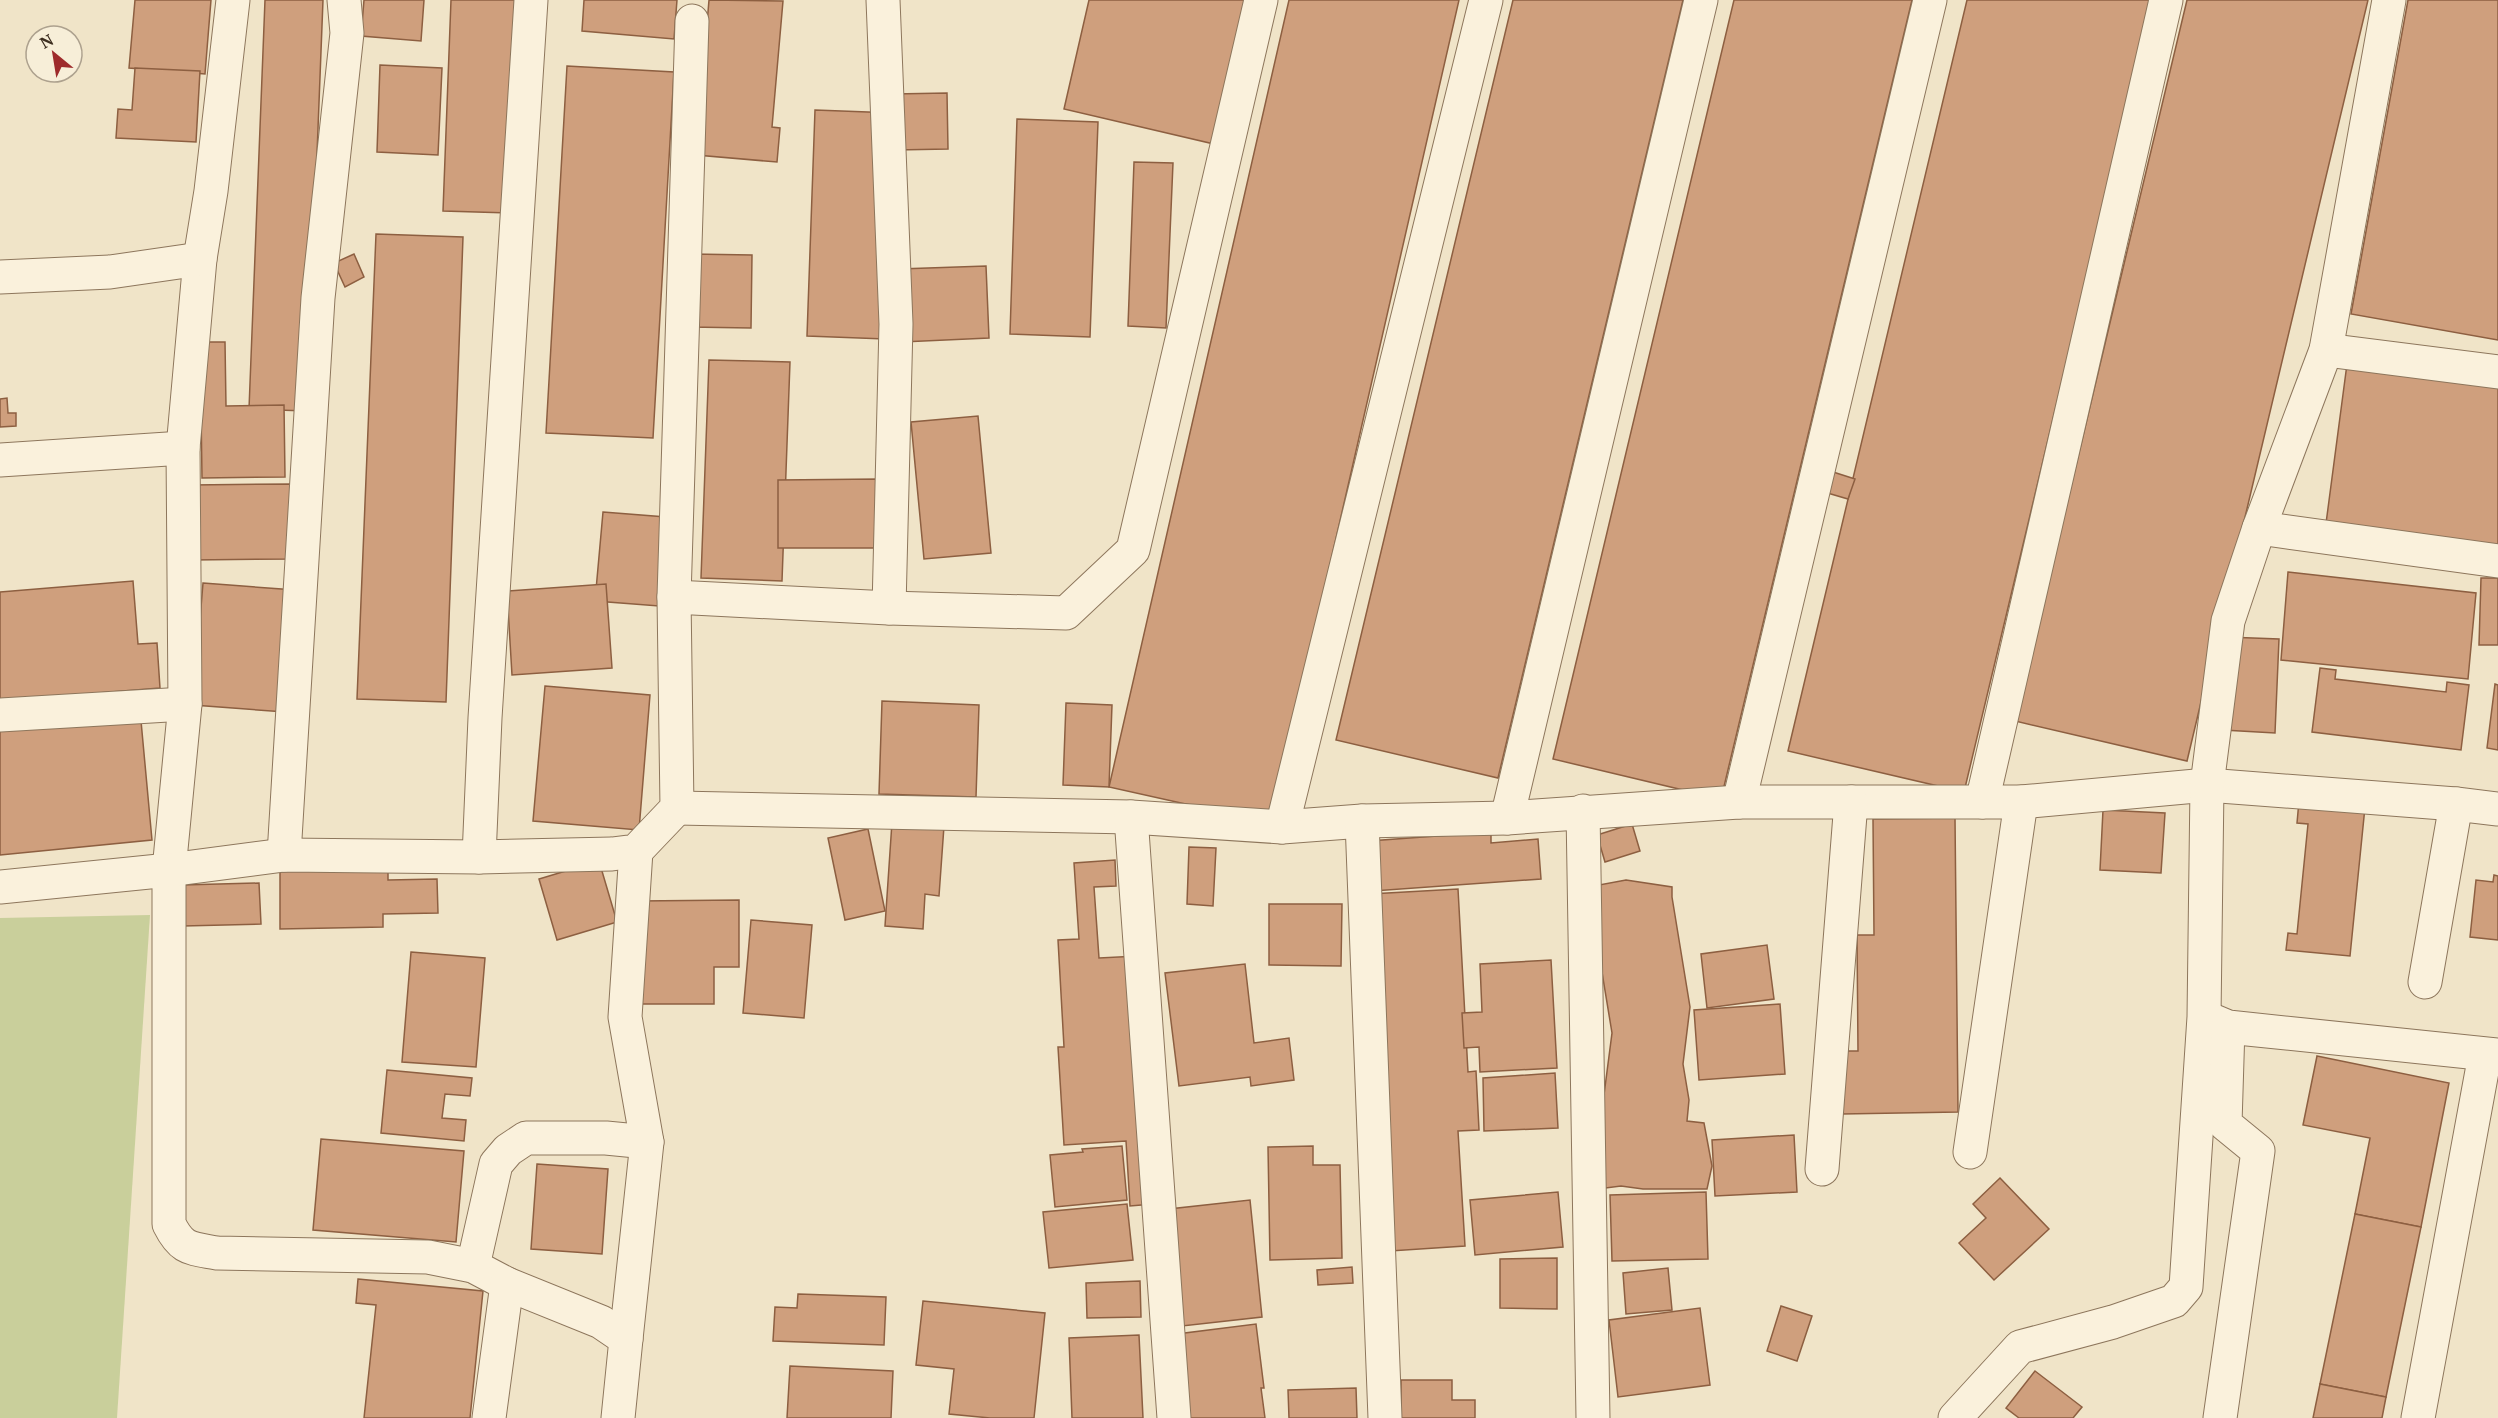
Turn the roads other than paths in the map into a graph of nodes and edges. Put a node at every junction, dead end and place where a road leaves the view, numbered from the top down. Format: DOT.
graph roads {
  1 [pos="233,0"];
  2 [pos="344,0"];
  3 [pos="531,0"];
  4 [pos="883,0"];
  5 [pos="1261,0"];
  6 [pos="1486,0"];
  7 [pos="1701,0"];
  8 [pos="1930,0"];
  9 [pos="2166,0"];
  10 [pos="2390,0"];
  11 [pos="692,21"];
  12 [pos="200,259"];
  13 [pos="0,276"];
  14 [pos="2326,350"];
  15 [pos="2498,372"];
  16 [pos="183,448"];
  17 [pos="0,460"];
  18 [pos="2259,528"];
  19 [pos="2498,561"];
  20 [pos="674,597"];
  21 [pos="889,608"];
  22 [pos="185,704"];
  23 [pos="0,715"];
  24 [pos="2207,785"];
  25 [pos="1739,802"];
  26 [pos="1851,802"];
  27 [pos="1982,802"];
  28 [pos="2021,802"];
  29 [pos="2456,804"];
  30 [pos="677,808"];
  31 [pos="2498,808"];
  32 [pos="1583,811"];
  33 [pos="1131,817"];
  34 [pos="1507,818"];
  35 [pos="1362,821"];
  36 [pos="1282,827"];
  37 [pos="636,851"];
  38 [pos="284,855"];
  39 [pos="479,857"];
  40 [pos="169,870"];
  41 [pos="0,887"];
  42 [pos="2425,982"];
  43 [pos="2216,1022"];
  44 [pos="2492,1055"];
  45 [pos="647,1142"];
  46 [pos="1970,1152"];
  47 [pos="1822,1169"];
  48 [pos="473,1266"];
  49 [pos="507,1284"];
  50 [pos="626,1339"];
  51 [pos="489,1418"];
  52 [pos="618,1418"];
  53 [pos="1174,1418"];
  54 [pos="1385,1418"];
  55 [pos="1593,1418"];
  56 [pos="1955,1418"];
  57 [pos="2220,1418"];
  58 [pos="2418,1418"];
  1 -- 12 [label="street"];
  2 -- 38 [label="street"];
  3 -- 39 [label="street"];
  4 -- 21 [label="street"];
  5 -- 21 [label="street"];
  6 -- 36 [label="street"];
  7 -- 34 [label="street"];
  8 -- 25 [label="street"];
  9 -- 27 [label="street"];
  10 -- 14 [label="street"];
  11 -- 20 [label="street"];
  12 -- 13 [label="street"];
  12 -- 16 [label="street"];
  14 -- 15 [label="street"];
  14 -- 18 [label="street"];
  16 -- 17 [label="street"];
  16 -- 22 [label="street"];
  18 -- 19 [label="street"];
  18 -- 24 [label="street"];
  20 -- 21 [label="street"];
  20 -- 30 [label="street"];
  22 -- 23 [label="street"];
  22 -- 40 [label="street"];
  24 -- 28 [label="street"];
  24 -- 29 [label="street"];
  24 -- 43 [label="street"];
  25 -- 26 [label="street"];
  25 -- 32 [label="street"];
  26 -- 27 [label="street"];
  26 -- 47 [label="street"];
  27 -- 28 [label="street"];
  28 -- 46 [label="street"];
  29 -- 31 [label="street"];
  29 -- 42 [label="street"];
  30 -- 33 [label="street"];
  30 -- 37 [label="street"];
  32 -- 34 [label="street"];
  32 -- 55 [label="street"];
  33 -- 36 [label="street"];
  33 -- 53 [label="street"];
  34 -- 35 [label="street"];
  35 -- 36 [label="street"];
  35 -- 54 [label="street"];
  37 -- 39 [label="street"];
  37 -- 45 [label="street"];
  38 -- 39 [label="street"];
  38 -- 40 [label="street"];
  40 -- 41 [label="street"];
  40 -- 48 [label="street"];
  43 -- 44 [label="street"];
  43 -- 56 [label="street"];
  43 -- 57 [label="street"];
  44 -- 58 [label="street"];
  45 -- 48 [label="street"];
  45 -- 50 [label="street"];
  48 -- 49 [label="street"];
  49 -- 50 [label="street"];
  49 -- 51 [label="street"];
  50 -- 52 [label="street"];
}
